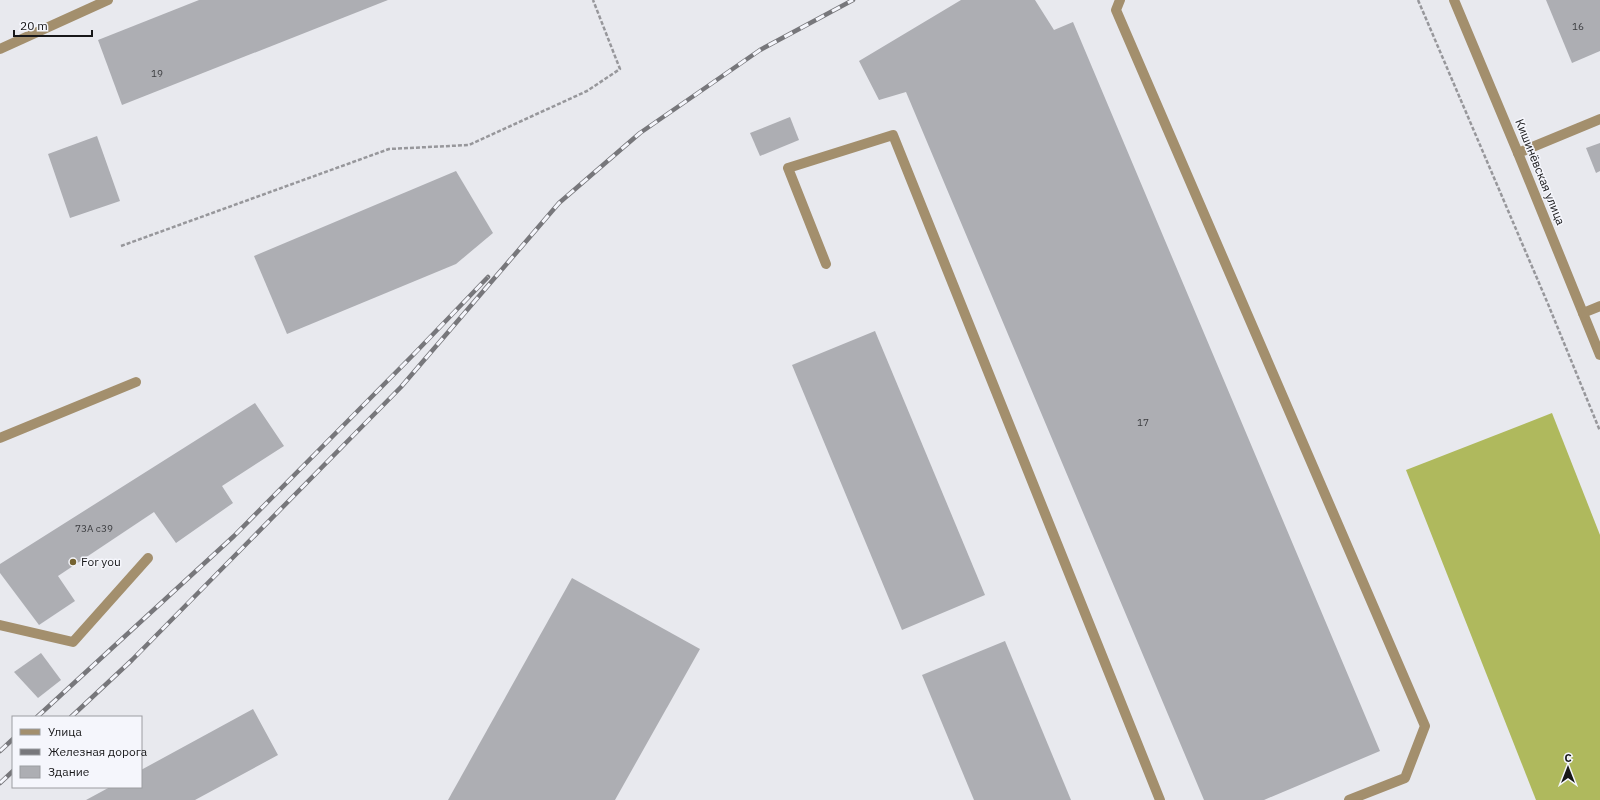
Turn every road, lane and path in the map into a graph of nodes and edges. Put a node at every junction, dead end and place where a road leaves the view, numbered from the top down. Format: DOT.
graph roads {
  1 [pos="108,0"];
  2 [pos="593,0"];
  3 [pos="1120,0"];
  4 [pos="1418,0"];
  5 [pos="1454,0"];
  6 [pos="0,49"];
  7 [pos="1600,120"];
  8 [pos="1518,153"];
  9 [pos="121,246"];
  10 [pos="826,264"];
  11 [pos="1600,306"];
  12 [pos="1583,313"];
  13 [pos="1600,355"];
  14 [pos="136,382"];
  15 [pos="1600,431"];
  16 [pos="0,438"];
  17 [pos="148,558"];
  18 [pos="0,625"];
  19 [pos="1160,800"];
  20 [pos="1349,800"];
  1 -- 6 [label="street"];
  2 -- 9 [label="path"];
  3 -- 20 [label="street"];
  4 -- 15 [label="path"];
  5 -- 8 [label="street, Кишинёвская улица"];
  7 -- 8 [label="street"];
  8 -- 12 [label="street, Кишинёвская улица"];
  10 -- 19 [label="street"];
  11 -- 12 [label="street"];
  12 -- 13 [label="street, Кишинёвская улица"];
  14 -- 16 [label="street"];
  17 -- 18 [label="street"];
}
